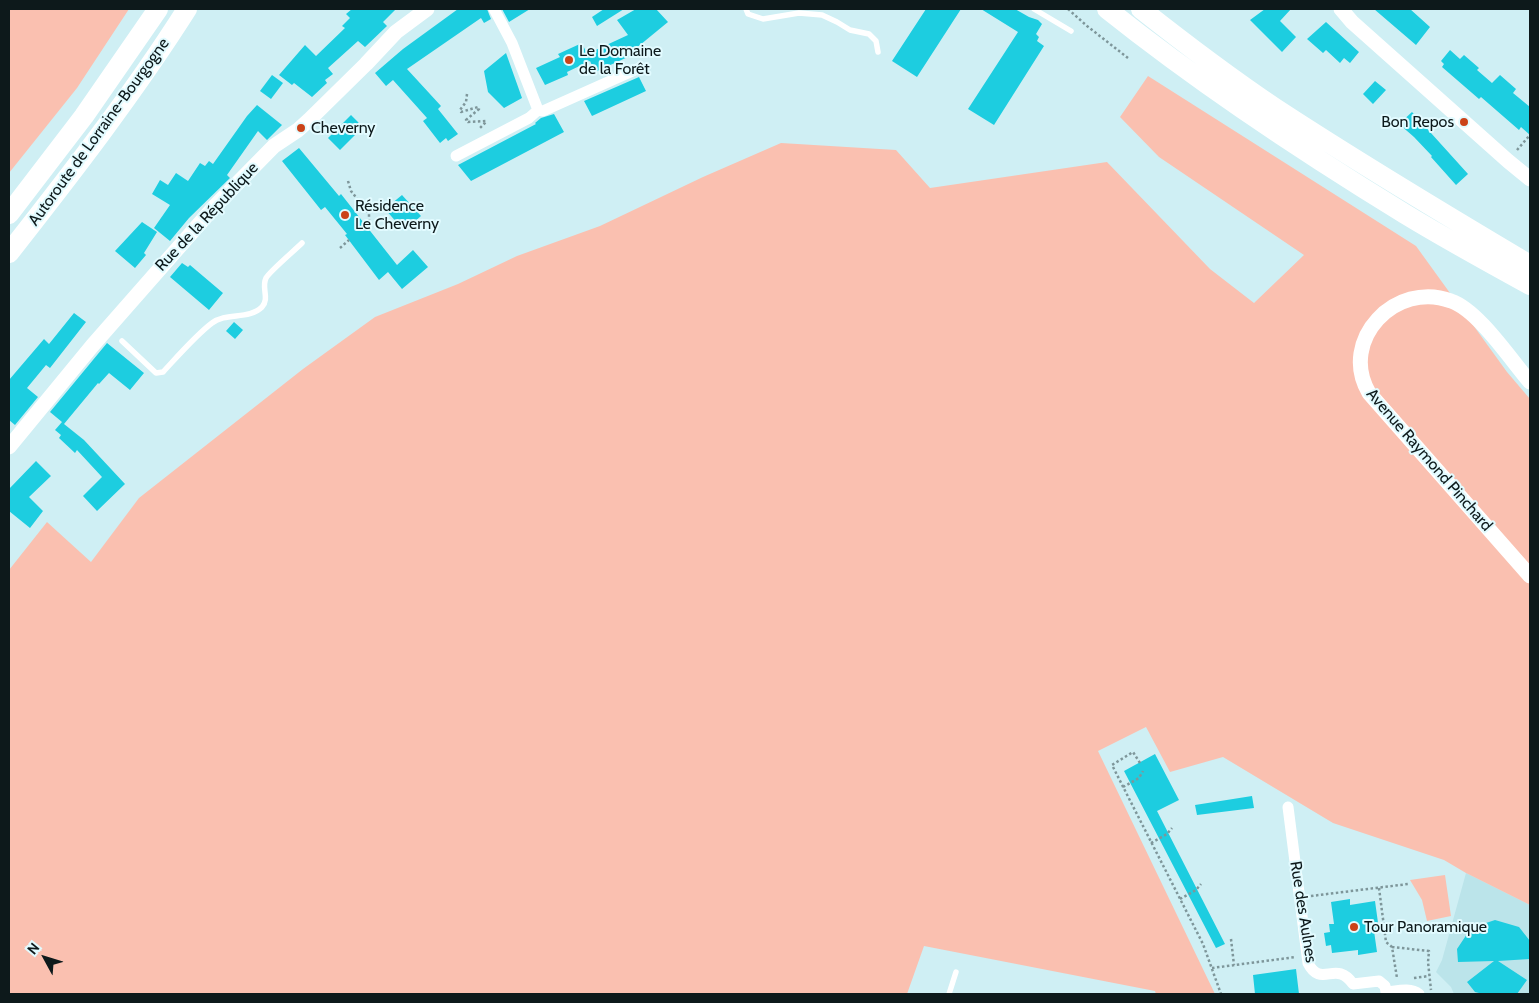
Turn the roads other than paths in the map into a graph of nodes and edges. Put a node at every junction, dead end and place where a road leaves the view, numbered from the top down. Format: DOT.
graph roads {
  1 [pos="158,9"];
  2 [pos="187,9"];
  3 [pos="427,9"];
  4 [pos="494,9"];
  5 [pos="746,9"];
  6 [pos="1034,9"];
  7 [pos="1107,9"];
  8 [pos="1141,9"];
  9 [pos="1341,9"];
  10 [pos="1071,31"];
  11 [pos="878,52"];
  12 [pos="637,69"];
  13 [pos="538,110"];
  14 [pos="456,156"];
  15 [pos="1530,179"];
  16 [pos="9,214"];
  17 [pos="302,243"];
  18 [pos="9,253"];
  19 [pos="1530,265"];
  20 [pos="1530,285"];
  21 [pos="122,341"];
  22 [pos="1530,382"];
  23 [pos="9,447"];
  24 [pos="1530,576"];
  25 [pos="1288,807"];
  26 [pos="956,972"];
  27 [pos="1354,989"];
  28 [pos="949,994"];
  29 [pos="1419,994"];
  1 -- 16 [label="highway, Autoroute de Lorraine-Bourgogne"];
  2 -- 18 [label="highway, Autoroute de Lorraine-Bourgogne"];
  3 -- 23 [label="street, Rue de la République"];
  4 -- 13 [label="street"];
  5 -- 11 [label="lane"];
  6 -- 10 [label="lane"];
  7 -- 20 [label="highway"];
  8 -- 19 [label="highway"];
  9 -- 15 [label="street"];
  12 -- 13 [label="street"];
  13 -- 14 [label="street"];
  17 -- 21 [label="lane"];
  22 -- 24 [label="street, Avenue Raymond Pinchard"];
  25 -- 27 [label="street, Rue des Aulnes"];
  26 -- 28 [label="lane"];
  27 -- 29 [label="street, Rue des Aulnes"];
}
